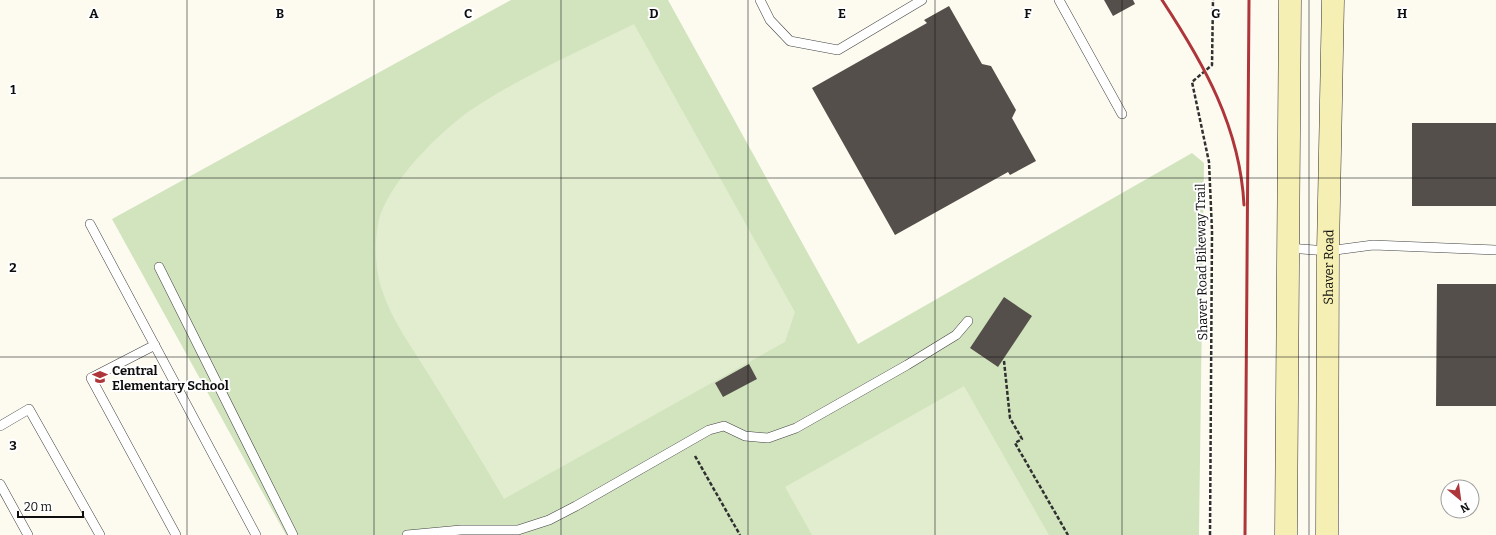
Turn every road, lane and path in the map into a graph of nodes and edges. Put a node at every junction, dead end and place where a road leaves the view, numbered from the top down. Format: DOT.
graph roads {
  1 [pos="760,0"];
  2 [pos="922,0"];
  3 [pos="1059,0"];
  4 [pos="1213,0"];
  5 [pos="1290,0"];
  6 [pos="1333,0"];
  7 [pos="1122,114"];
  8 [pos="90,224"];
  9 [pos="1288,248"];
  10 [pos="1496,250"];
  11 [pos="1328,251"];
  12 [pos="159,267"];
  13 [pos="968,321"];
  14 [pos="154,345"];
  15 [pos="1004,361"];
  16 [pos="0,426"];
  17 [pos="687,441"];
  18 [pos="0,484"];
  19 [pos="28,535"];
  20 [pos="100,535"];
  21 [pos="176,535"];
  22 [pos="256,535"];
  23 [pos="293,535"];
  24 [pos="407,535"];
  25 [pos="740,535"];
  26 [pos="1068,535"];
  27 [pos="1210,535"];
  28 [pos="1286,535"];
  29 [pos="1327,535"];
  1 -- 2 [label="lane"];
  3 -- 7 [label="lane"];
  4 -- 27 [label="path, Shaver Road Bikeway Trail"];
  5 -- 9 [label="main road"];
  6 -- 11 [label="main road, Shaver Road"];
  8 -- 14 [label="lane"];
  9 -- 11 [label="lane"];
  9 -- 28 [label="main road"];
  10 -- 11 [label="lane"];
  11 -- 29 [label="main road, Shaver Road"];
  12 -- 23 [label="lane"];
  13 -- 17 [label="lane"];
  14 -- 21 [label="lane"];
  14 -- 22 [label="lane"];
  15 -- 26 [label="path"];
  16 -- 20 [label="lane"];
  17 -- 24 [label="lane"];
  17 -- 25 [label="path"];
  18 -- 19 [label="lane"];
}
